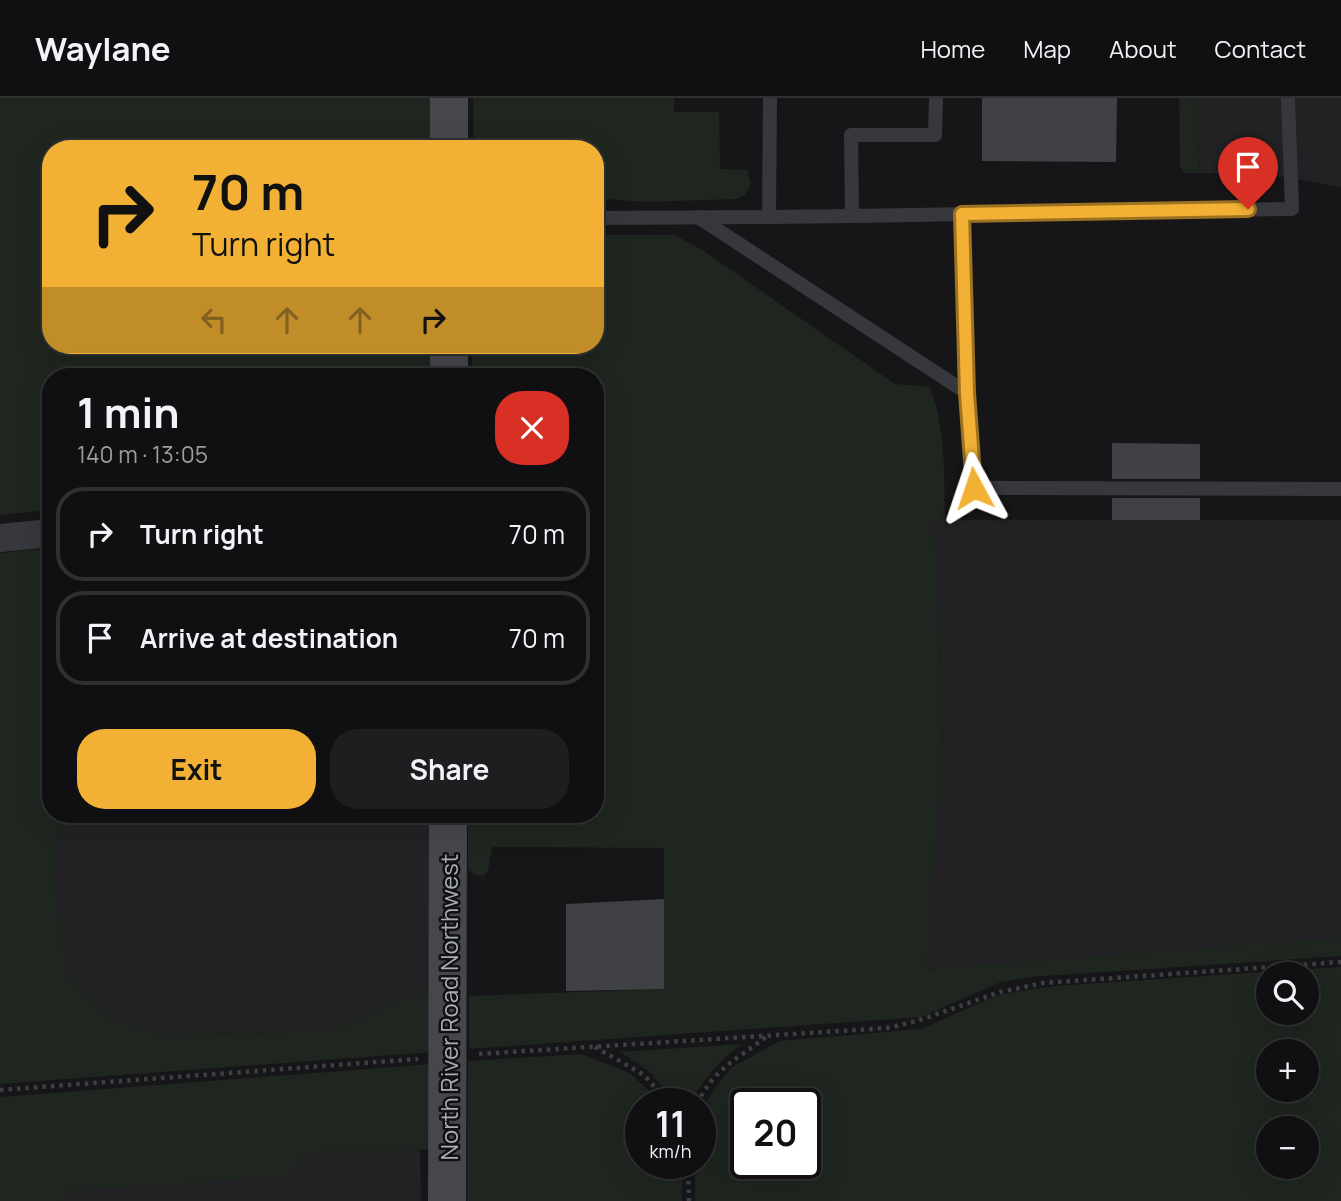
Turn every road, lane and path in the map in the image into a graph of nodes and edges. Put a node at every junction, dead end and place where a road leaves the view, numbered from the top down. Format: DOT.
graph roads {
  1 [pos="449,98"];
  2 [pos="770,98"];
  3 [pos="936,98"];
  4 [pos="1288,98"];
  5 [pos="449,140"];
  6 [pos="962,214"];
  7 [pos="852,216"];
  8 [pos="698,217"];
  9 [pos="769,217"];
  10 [pos="604,218"];
  11 [pos="967,393"];
  12 [pos="1341,489"];
  13 [pos="42,534"];
  14 [pos="0,538"];
  15 [pos="448,823"];
  16 [pos="1341,962"];
  17 [pos="768,1035"];
  18 [pos="594,1047"];
  19 [pos="467,1055"];
  20 [pos="419,1059"];
  21 [pos="656,1088"];
  22 [pos="706,1088"];
  23 [pos="0,1090"];
  24 [pos="688,1179"];
  25 [pos="447,1201"];
  26 [pos="688,1201"];
  1 -- 5 [label="street"];
  2 -- 9 [label="lane"];
  3 -- 7 [label="lane"];
  4 -- 6 [label="lane"];
  6 -- 7 [label="lane"];
  6 -- 11 [label="lane"];
  7 -- 9 [label="lane"];
  8 -- 9 [label="lane"];
  8 -- 10 [label="lane"];
  8 -- 11 [label="lane"];
  11 -- 12 [label="lane"];
  13 -- 14 [label="street"];
  15 -- 25 [label="street, North River Road Northwest"];
  16 -- 17 [label="path"];
  17 -- 18 [label="path"];
  17 -- 22 [label="path"];
  18 -- 19 [label="path"];
  18 -- 21 [label="path"];
  20 -- 23 [label="path"];
  24 -- 26 [label="path"];
}
